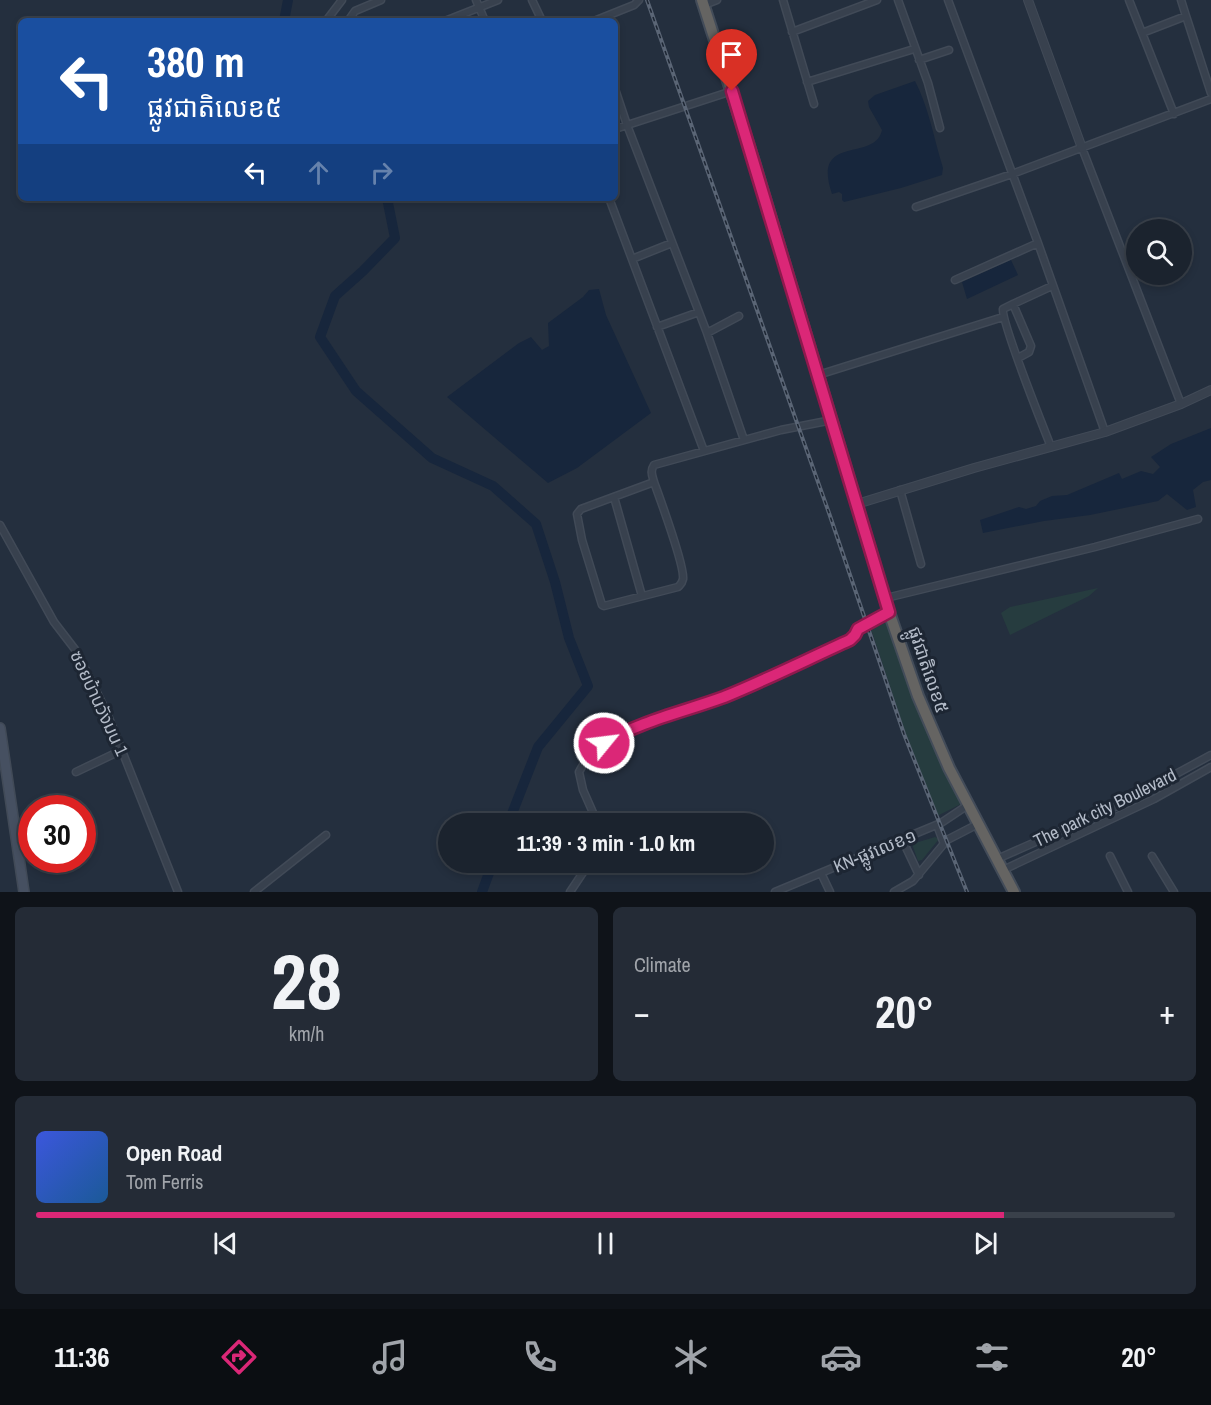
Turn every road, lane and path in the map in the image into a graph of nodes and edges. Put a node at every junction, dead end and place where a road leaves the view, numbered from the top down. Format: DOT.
graph roads {
  1 [pos="342,0"];
  2 [pos="381,0"];
  3 [pos="476,0"];
  4 [pos="532,0"];
  5 [pos="639,0"];
  6 [pos="717,0"];
  7 [pos="783,0"];
  8 [pos="878,0"];
  9 [pos="898,0"];
  10 [pos="948,0"];
  11 [pos="1029,0"];
  12 [pos="1129,0"];
  13 [pos="1181,0"];
  14 [pos="495,1"];
  15 [pos="703,2"];
  16 [pos="479,7"];
  17 [pos="1186,16"];
  18 [pos="330,18"];
  19 [pos="350,18"];
  20 [pos="452,18"];
  21 [pos="484,18"];
  22 [pos="541,18"];
  23 [pos="602,18"];
  24 [pos="792,32"];
  25 [pos="1142,33"];
  26 [pos="915,49"];
  27 [pos="950,50"];
  28 [pos="919,60"];
  29 [pos="807,82"];
  30 [pos="732,91"];
  31 [pos="1211,93"];
  32 [pos="618,98"];
  33 [pos="1211,99"];
  34 [pos="814,104"];
  35 [pos="1174,114"];
  36 [pos="627,125"];
  37 [pos="618,128"];
  38 [pos="940,128"];
  39 [pos="1082,148"];
  40 [pos="1012,174"];
  41 [pos="610,201"];
  42 [pos="916,207"];
  43 [pos="672,243"];
  44 [pos="1038,243"];
  45 [pos="632,259"];
  46 [pos="955,280"];
  47 [pos="1052,286"];
  48 [pos="1013,304"];
  49 [pos="699,312"];
  50 [pos="739,316"];
  51 [pos="1003,316"];
  52 [pos="657,327"];
  53 [pos="707,333"];
  54 [pos="1018,358"];
  55 [pos="818,375"];
  56 [pos="1211,390"];
  57 [pos="1181,404"];
  58 [pos="832,420"];
  59 [pos="1105,432"];
  60 [pos="744,440"];
  61 [pos="1051,447"];
  62 [pos="704,451"];
  63 [pos="654,482"];
  64 [pos="900,490"];
  65 [pos="614,497"];
  66 [pos="857,504"];
  67 [pos="1198,519"];
  68 [pos="0,525"];
  69 [pos="921,564"];
  70 [pos="642,596"];
  71 [pos="886,598"];
  72 [pos="889,612"];
  73 [pos="0,728"];
  74 [pos="122,750"];
  75 [pos="1211,755"];
  76 [pos="1211,768"];
  77 [pos="76,772"];
  78 [pos="969,805"];
  79 [pos="593,813"];
  80 [pos="939,824"];
  81 [pos="978,824"];
  82 [pos="326,835"];
  83 [pos="902,839"];
  84 [pos="945,842"];
  85 [pos="1110,856"];
  86 [pos="1152,856"];
  87 [pos="997,859"];
  88 [pos="1003,870"];
  89 [pos="583,873"];
  90 [pos="822,873"];
  91 [pos="919,875"];
  92 [pos="24,892"];
  93 [pos="178,892"];
  94 [pos="254,892"];
  95 [pos="570,892"];
  96 [pos="776,892"];
  97 [pos="830,892"];
  98 [pos="894,892"];
  99 [pos="1014,892"];
  100 [pos="1128,892"];
  101 [pos="1174,892"];
  1 -- 18 [label="street"];
  2 -- 19 [label="street"];
  3 -- 16 [label="street"];
  4 -- 22 [label="street"];
  5 -- 23 [label="street"];
  6 -- 15 [label="street"];
  7 -- 24 [label="street"];
  8 -- 24 [label="street"];
  9 -- 26 [label="street"];
  10 -- 40 [label="street"];
  11 -- 39 [label="street"];
  12 -- 25 [label="street"];
  13 -- 17 [label="street"];
  14 -- 16 [label="street"];
  15 -- 30 [label="highway, ផ្លូវជាតិលេខ៥"];
  16 -- 20 [label="street"];
  16 -- 21 [label="street"];
  17 -- 25 [label="street"];
  17 -- 31 [label="street"];
  24 -- 29 [label="street"];
  25 -- 35 [label="street"];
  26 -- 28 [label="street"];
  26 -- 29 [label="street"];
  27 -- 28 [label="street"];
  28 -- 38 [label="street"];
  29 -- 34 [label="street"];
  30 -- 36 [label="street"];
  30 -- 55 [label="highway, ផ្លូវជាតិលេខ៥"];
  32 -- 36 [label="street"];
  33 -- 35 [label="street"];
  35 -- 39 [label="street"];
  36 -- 37 [label="street"];
  36 -- 43 [label="street"];
  39 -- 40 [label="street"];
  39 -- 57 [label="street"];
  40 -- 42 [label="street"];
  40 -- 44 [label="street"];
  41 -- 45 [label="street"];
  43 -- 45 [label="street"];
  43 -- 49 [label="street"];
  44 -- 46 [label="street"];
  44 -- 47 [label="street"];
  45 -- 52 [label="street"];
  47 -- 48 [label="street"];
  47 -- 59 [label="street"];
  48 -- 51 [label="street"];
  48 -- 54 [label="street"];
  49 -- 52 [label="street"];
  49 -- 53 [label="street"];
  50 -- 53 [label="street"];
  51 -- 54 [label="street"];
  51 -- 55 [label="street"];
  52 -- 62 [label="street"];
  53 -- 60 [label="street"];
  54 -- 61 [label="street"];
  55 -- 58 [label="highway, ផ្លូវជាតិលេខ៥"];
  56 -- 57 [label="street"];
  57 -- 59 [label="street"];
  58 -- 60 [label="street"];
  58 -- 66 [label="highway, ផ្លូវជាតិលេខ៥"];
  59 -- 61 [label="street"];
  60 -- 62 [label="street"];
  61 -- 64 [label="street"];
  62 -- 63 [label="street"];
  63 -- 65 [label="street"];
  63 -- 70 [label="street"];
  64 -- 66 [label="street"];
  64 -- 69 [label="street"];
  65 -- 70 [label="street"];
  65 -- 70 [label="street"];
  66 -- 71 [label="highway, ផ្លូវជាតិលេខ៥"];
  67 -- 71 [label="street"];
  68 -- 74 [label="street, ซอยบ้านวังมน 1"];
  71 -- 72 [label="highway, ផ្លូវជាតិលេខ៥"];
  72 -- 78 [label="highway, ផ្លូវជាតិលេខ៥"];
  72 -- 79 [label="street"];
  73 -- 92 [label="main road"];
  74 -- 77 [label="street"];
  74 -- 93 [label="street, ซอยบ้านวังมน 1"];
  75 -- 87 [label="street, The park city Boulevard"];
  76 -- 88 [label="street, The park city Boulevard"];
  78 -- 80 [label="street, KN-ផ្លូវលេខ១"];
  78 -- 81 [label="highway, ផ្លូវជាតិលេខ៥"];
  80 -- 83 [label="street, KN-ផ្លូវលេខ១"];
  80 -- 84 [label="street"];
  81 -- 84 [label="street"];
  81 -- 87 [label="highway, ផ្លូវជាតិលេខ៥"];
  82 -- 94 [label="street"];
  83 -- 90 [label="street, KN-ផ្លូវលេខ១"];
  83 -- 91 [label="street"];
  84 -- 91 [label="street"];
  85 -- 100 [label="street"];
  86 -- 101 [label="street"];
  87 -- 88 [label="highway, ផ្លូវជាតិលេខ៥"];
  88 -- 99 [label="highway, ផ្លូវជាតិលេខ៥"];
  89 -- 95 [label="street"];
  90 -- 96 [label="street, KN-ផ្លូវលេខ១"];
  90 -- 97 [label="street"];
  91 -- 98 [label="street"];
}
